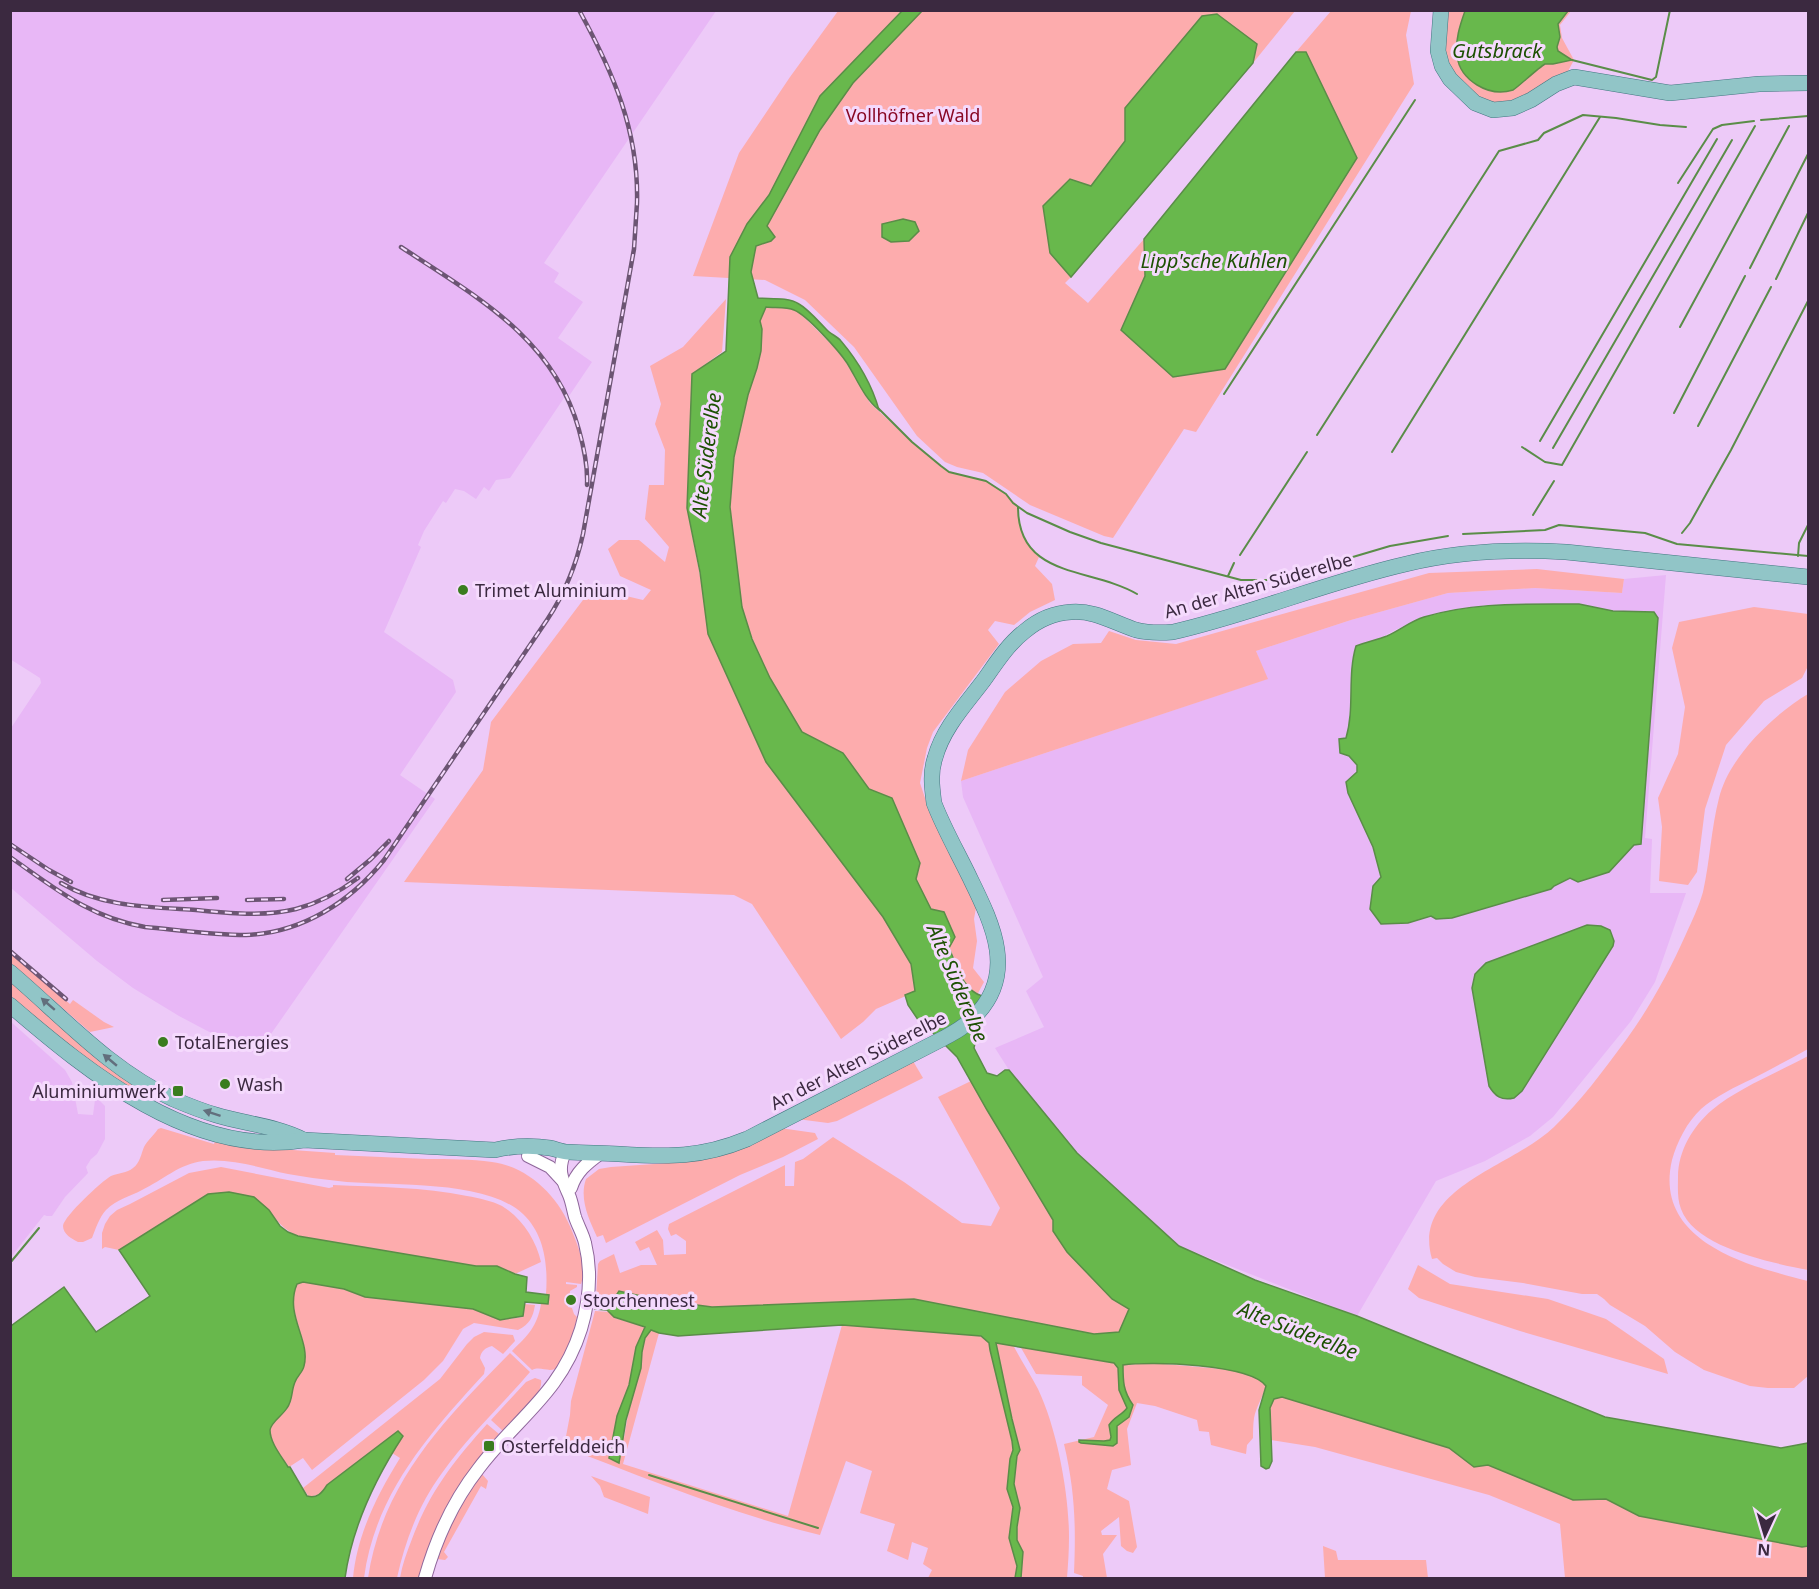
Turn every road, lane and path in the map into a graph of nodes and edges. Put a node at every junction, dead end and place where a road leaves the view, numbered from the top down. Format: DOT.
graph roads {
  1 [pos="1441,10"];
  2 [pos="1809,83"];
  3 [pos="1809,577"];
  4 [pos="10,972"];
  5 [pos="10,1005"];
  6 [pos="304,1140"];
  7 [pos="495,1150"];
  8 [pos="565,1152"];
  9 [pos="601,1153"];
  10 [pos="528,1156"];
  11 [pos="568,1189"];
  12 [pos="425,1578"];
  1 -- 2 [label="main road"];
  3 -- 9 [label="main road, An der Alten Süderelbe"];
  6 -- 4 [label="main road, one-way"];
  5 -- 6 [label="main road"];
  6 -- 7 [label="main road"];
  7 -- 8 [label="main road"];
  7 -- 10 [label="main road"];
  8 -- 9 [label="main road, An der Alten Süderelbe"];
  8 -- 10 [label="main road"];
  8 -- 11 [label="street"];
  9 -- 11 [label="street"];
  10 -- 11 [label="street"];
  11 -- 12 [label="street"];
}
